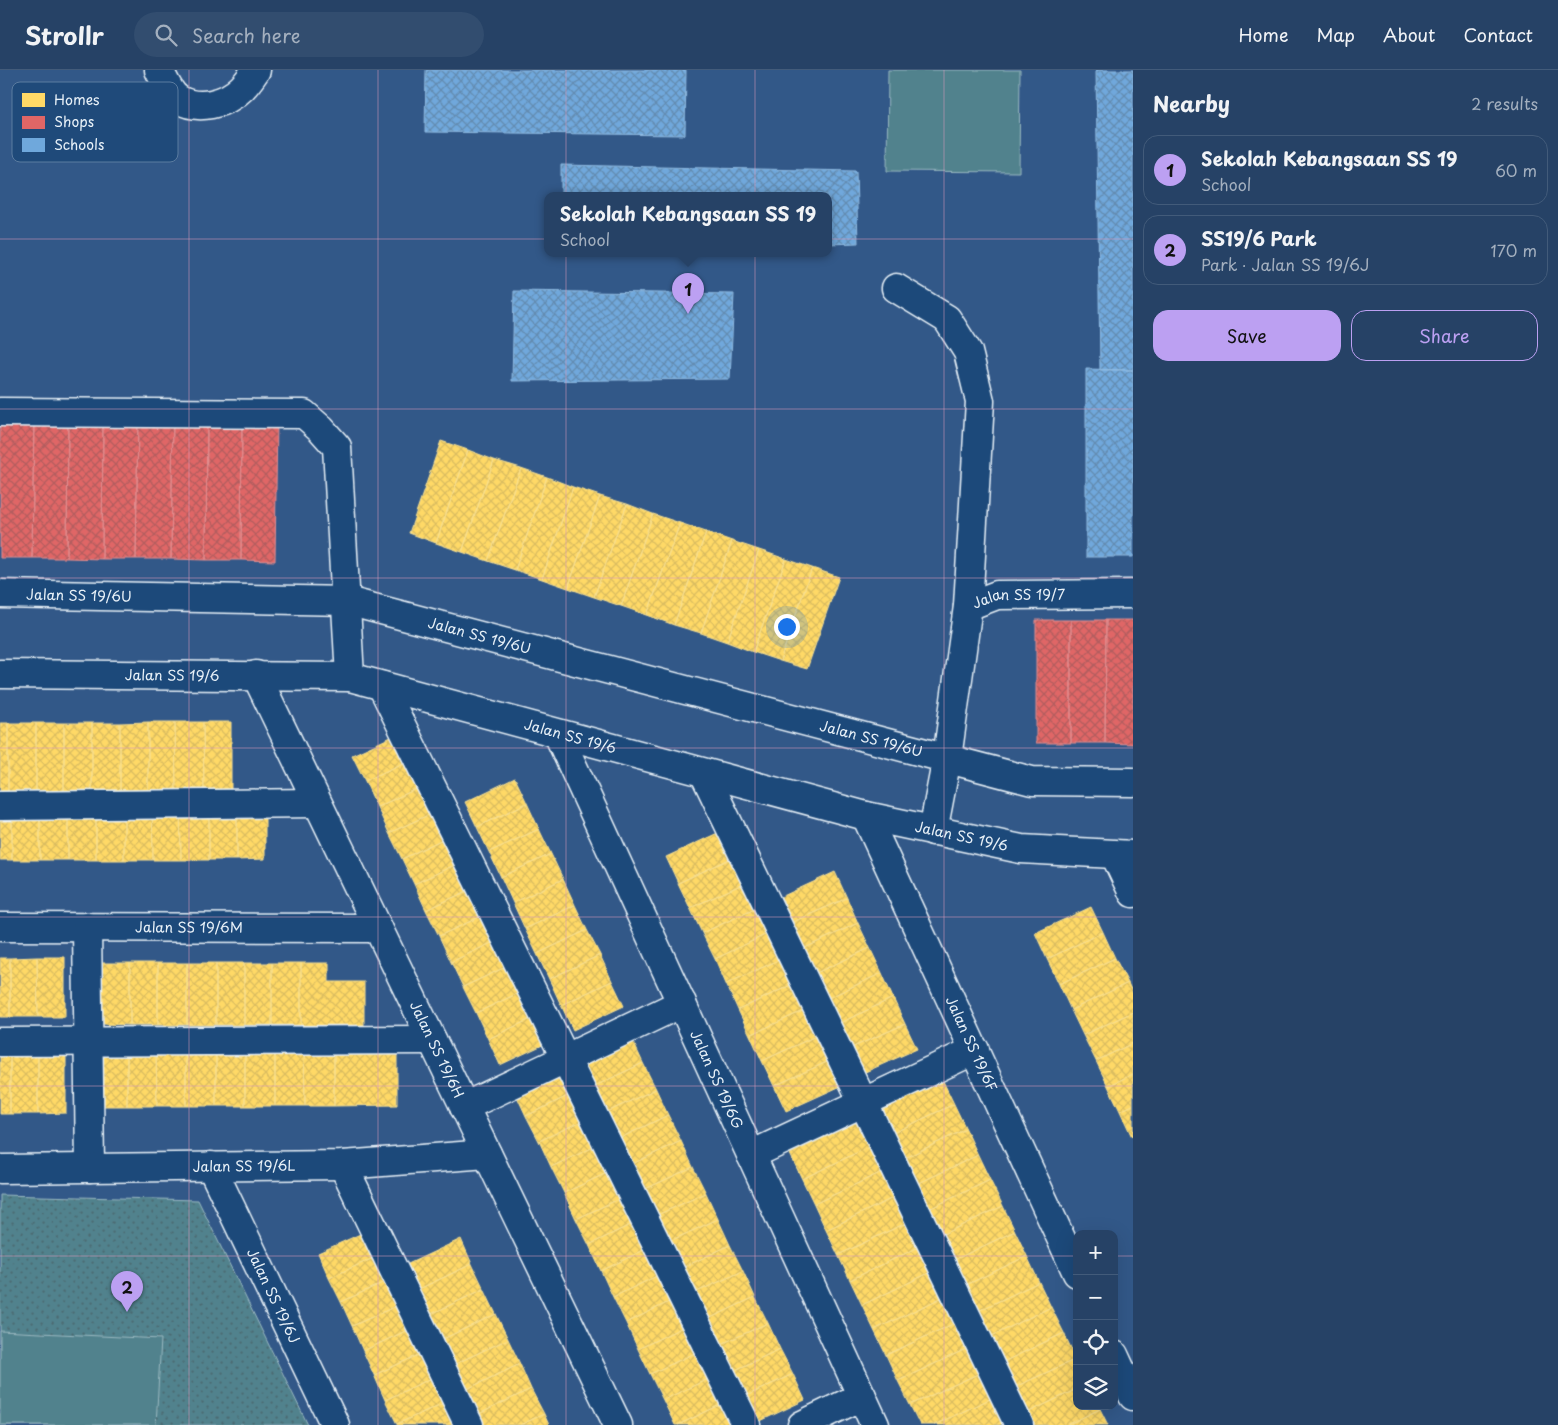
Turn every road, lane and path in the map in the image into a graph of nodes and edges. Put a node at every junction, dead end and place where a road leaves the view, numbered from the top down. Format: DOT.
graph roads {
  1 [pos="159,70"];
  2 [pos="256,70"];
  3 [pos="166,82"];
  4 [pos="178,98"];
  5 [pos="896,288"];
  6 [pos="0,412"];
  7 [pos="0,594"];
  8 [pos="1133,594"];
  9 [pos="346,600"];
  10 [pos="968,606"];
  11 [pos="0,674"];
  12 [pos="256,675"];
  13 [pos="350,677"];
  14 [pos="382,686"];
  15 [pos="558,734"];
  16 [pos="947,758"];
  17 [pos="704,772"];
  18 [pos="1133,782"];
  19 [pos="317,803"];
  20 [pos="0,806"];
  21 [pos="866,816"];
  22 [pos="933,831"];
  23 [pos="1124,855"];
  24 [pos="1133,893"];
  25 [pos="0,926"];
  26 [pos="86,927"];
  27 [pos="378,928"];
  28 [pos="682,1003"];
  29 [pos="432,1040"];
  30 [pos="0,1042"];
  31 [pos="88,1042"];
  32 [pos="974,1050"];
  33 [pos="565,1059"];
  34 [pos="863,1103"];
  35 [pos="464,1107"];
  36 [pos="487,1154"];
  37 [pos="751,1155"];
  38 [pos="343,1164"];
  39 [pos="211,1166"];
  40 [pos="90,1168"];
  41 [pos="0,1169"];
  42 [pos="1073,1264"];
  43 [pos="1118,1364"];
  44 [pos="862,1396"];
  45 [pos="1133,1396"];
  46 [pos="335,1425"];
  47 [pos="469,1425"];
  48 [pos="618,1425"];
  49 [pos="746,1425"];
  50 [pos="802,1425"];
  51 [pos="875,1425"];
  52 [pos="1020,1425"];
  1 -- 3 [label="street"];
  2 -- 4 [label="street"];
  5 -- 10 [label="street"];
  6 -- 9 [label="street"];
  7 -- 9 [label="street, Jalan SS 19/6U"];
  8 -- 10 [label="street, Jalan SS 19/7"];
  9 -- 13 [label="street"];
  9 -- 16 [label="street, Jalan SS 19/6U"];
  10 -- 16 [label="street, Jalan SS 19/7"];
  11 -- 12 [label="street, Jalan SS 19/6"];
  12 -- 13 [label="street, Jalan SS 19/6"];
  12 -- 19 [label="street, Jalan SS 19/6H"];
  13 -- 14 [label="street, Jalan SS 19/6"];
  14 -- 15 [label="street, Jalan SS 19/6"];
  14 -- 33 [label="street"];
  15 -- 17 [label="street, Jalan SS 19/6"];
  15 -- 28 [label="street, Jalan SS 19/6G"];
  16 -- 18 [label="street"];
  16 -- 22 [label="street, Jalan SS 19/7"];
  17 -- 21 [label="street, Jalan SS 19/6"];
  17 -- 34 [label="street"];
  19 -- 20 [label="street"];
  19 -- 27 [label="street, Jalan SS 19/6H"];
  21 -- 22 [label="street, Jalan SS 19/6"];
  21 -- 32 [label="street, Jalan SS 19/6F"];
  22 -- 23 [label="street, Jalan SS 19/6"];
  23 -- 24 [label="street"];
  25 -- 26 [label="street, Jalan SS 19/6M"];
  26 -- 27 [label="street, Jalan SS 19/6M"];
  26 -- 31 [label="street"];
  27 -- 29 [label="street, Jalan SS 19/6H"];
  28 -- 33 [label="street"];
  28 -- 37 [label="street, Jalan SS 19/6G"];
  29 -- 31 [label="street"];
  29 -- 35 [label="street, Jalan SS 19/6H"];
  30 -- 31 [label="street"];
  31 -- 40 [label="street"];
  32 -- 34 [label="street"];
  32 -- 42 [label="street, Jalan SS 19/6F"];
  33 -- 35 [label="street"];
  33 -- 49 [label="street"];
  34 -- 37 [label="street"];
  34 -- 52 [label="street"];
  35 -- 36 [label="street, Jalan SS 19/6H"];
  36 -- 38 [label="street, Jalan SS 19/6L"];
  36 -- 48 [label="street, Jalan SS 19/6H"];
  37 -- 44 [label="street, Jalan SS 19/6G"];
  38 -- 39 [label="street, Jalan SS 19/6L"];
  38 -- 47 [label="street"];
  39 -- 40 [label="street, Jalan SS 19/6L"];
  39 -- 46 [label="street, Jalan SS 19/6J"];
  40 -- 41 [label="street, Jalan SS 19/6L"];
  43 -- 45 [label="street"];
  44 -- 50 [label="street"];
  44 -- 51 [label="street, Jalan SS 19/6G"];
}
